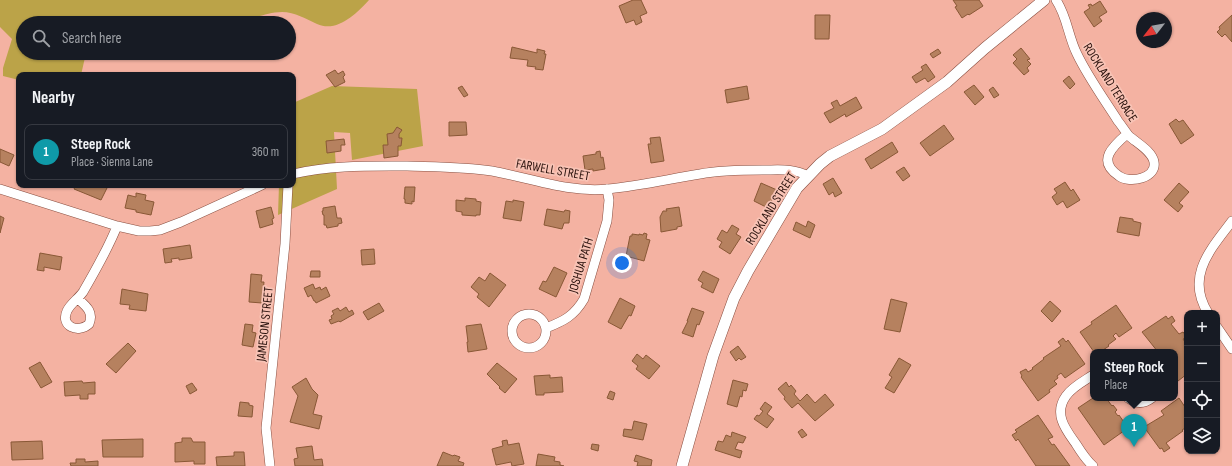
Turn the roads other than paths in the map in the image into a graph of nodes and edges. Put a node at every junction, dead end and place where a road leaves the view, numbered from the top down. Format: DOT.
graph roads {
  1 [pos="1044,0"];
  2 [pos="1056,0"];
  3 [pos="1127,134"];
  4 [pos="296,173"];
  5 [pos="808,176"];
  6 [pos="255,188"];
  7 [pos="288,188"];
  8 [pos="0,189"];
  9 [pos="607,189"];
  10 [pos="1232,221"];
  11 [pos="117,226"];
  12 [pos="78,299"];
  13 [pos="1207,310"];
  14 [pos="546,328"];
  15 [pos="1220,331"];
  16 [pos="1232,349"];
  17 [pos="1090,377"];
  18 [pos="1132,401"];
  19 [pos="1146,401"];
  20 [pos="270,466"];
  21 [pos="682,466"];
  22 [pos="1094,466"];
  1 -- 5 [label="street, ROCKLAND STREET"];
  2 -- 3 [label="street, ROCKLAND TERRACE"];
  3 -- 3 [label="street, ROCKLAND TERRACE"];
  4 -- 9 [label="street, FARWELL STREET"];
  5 -- 9 [label="street, FARWELL STREET"];
  5 -- 21 [label="street, ROCKLAND STREET"];
  6 -- 11 [label="street"];
  7 -- 20 [label="street, JAMESON STREET"];
  8 -- 11 [label="street"];
  9 -- 14 [label="street, JOSHUA PATH"];
  10 -- 13 [label="street"];
  11 -- 12 [label="street"];
  12 -- 12 [label="street"];
  15 -- 16 [label="street"];
  17 -- 22 [label="street"];
  18 -- 19 [label="street"];
}
